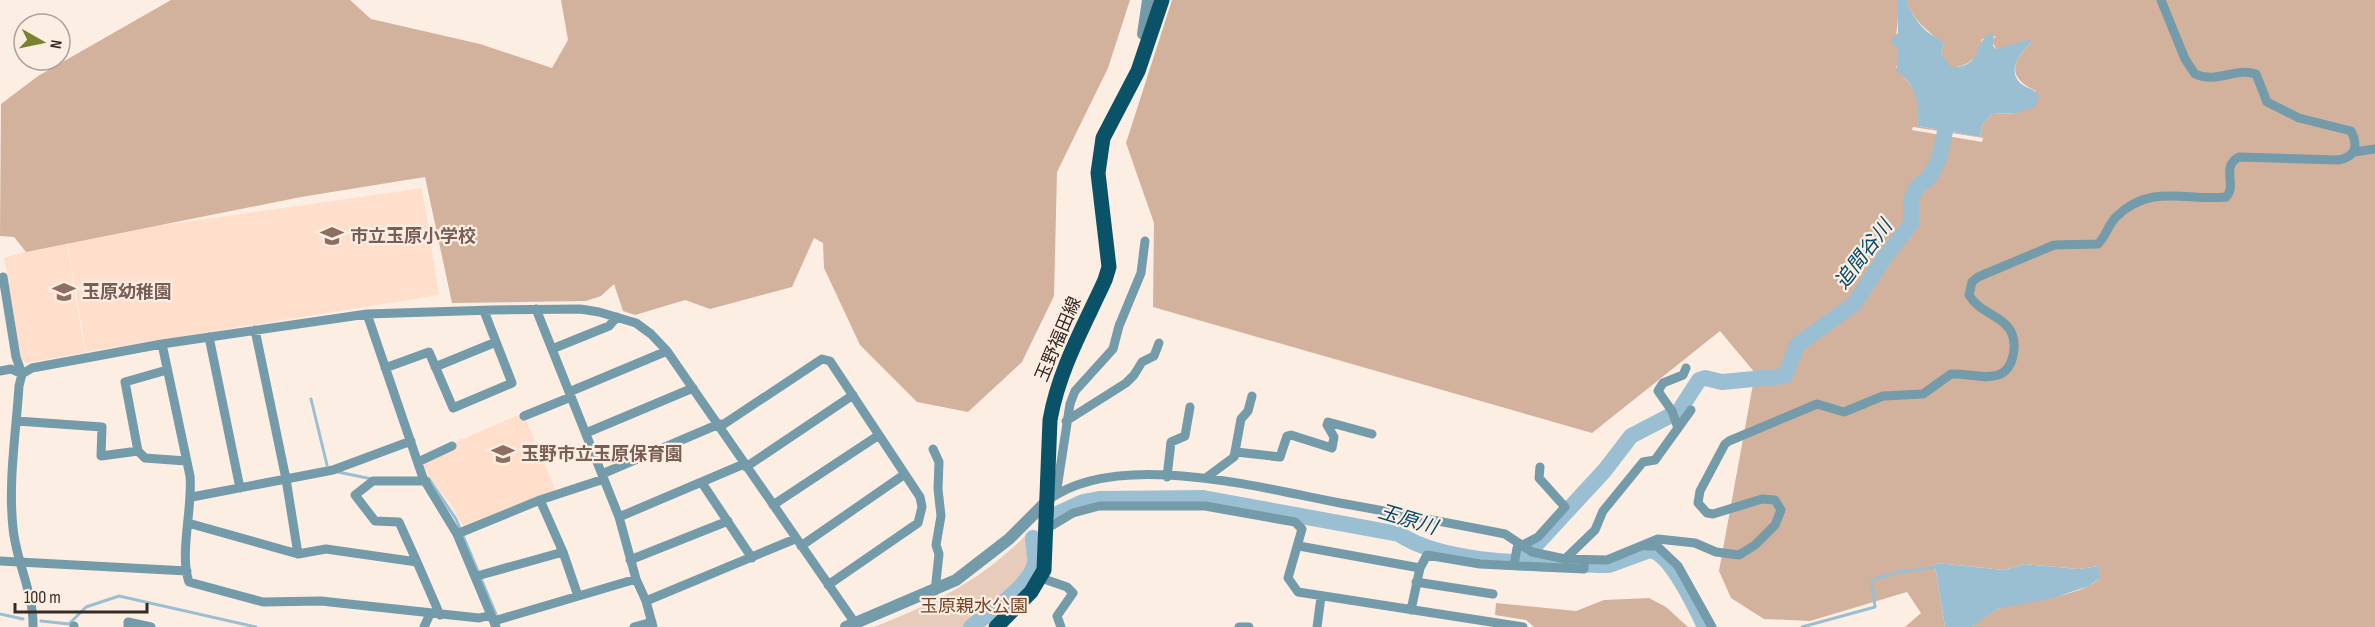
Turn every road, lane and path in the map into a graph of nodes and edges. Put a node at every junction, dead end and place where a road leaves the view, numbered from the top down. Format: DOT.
graph roads {
  1 [pos="1150,0"];
  2 [pos="1162,0"];
  3 [pos="2161,0"];
  4 [pos="1126,92"];
  5 [pos="2375,149"];
  6 [pos="2354,152"];
  7 [pos="1144,241"];
  8 [pos="3,277"];
  9 [pos="536,309"];
  10 [pos="484,310"];
  11 [pos="367,314"];
  12 [pos="617,316"];
  13 [pos="255,330"];
  14 [pos="209,338"];
  15 [pos="496,342"];
  16 [pos="1159,343"];
  17 [pos="162,344"];
  18 [pos="552,349"];
  19 [pos="667,351"];
  20 [pos="435,367"];
  21 [pos="385,368"];
  22 [pos="1686,368"];
  23 [pos="167,370"];
  24 [pos="0,371"];
  25 [pos="22,374"];
  26 [pos="693,388"];
  27 [pos="570,395"];
  28 [pos="853,396"];
  29 [pos="1252,396"];
  30 [pos="1190,407"];
  31 [pos="1691,411"];
  32 [pos="524,416"];
  33 [pos="17,421"];
  34 [pos="1066,421"];
  35 [pos="718,424"];
  36 [pos="1678,428"];
  37 [pos="586,433"];
  38 [pos="1372,434"];
  39 [pos="879,435"];
  40 [pos="411,441"];
  41 [pos="452,446"];
  42 [pos="933,449"];
  43 [pos="138,452"];
  44 [pos="1236,452"];
  45 [pos="186,461"];
  46 [pos="418,462"];
  47 [pos="745,466"];
  48 [pos="1540,467"];
  49 [pos="905,474"];
  50 [pos="603,477"];
  51 [pos="1167,477"];
  52 [pos="1208,477"];
  53 [pos="286,479"];
  54 [pos="426,481"];
  55 [pos="702,483"];
  56 [pos="240,488"];
  57 [pos="192,497"];
  58 [pos="1051,498"];
  59 [pos="540,500"];
  60 [pos="773,505"];
  61 [pos="0,506"];
  62 [pos="12,507"];
  63 [pos="619,517"];
  64 [pos="728,521"];
  65 [pos="188,523"];
  66 [pos="1048,528"];
  67 [pos="460,532"];
  68 [pos="798,543"];
  69 [pos="1299,546"];
  70 [pos="1638,547"];
  71 [pos="1527,549"];
  72 [pos="563,552"];
  73 [pos="298,554"];
  74 [pos="752,558"];
  75 [pos="630,560"];
  76 [pos="0,561"];
  77 [pos="20,562"];
  78 [pos="417,562"];
  79 [pos="1515,562"];
  80 [pos="1561,562"];
  81 [pos="1420,568"];
  82 [pos="188,571"];
  83 [pos="480,575"];
  84 [pos="1041,578"];
  85 [pos="636,579"];
  86 [pos="1416,582"];
  87 [pos="828,585"];
  88 [pos="935,591"];
  89 [pos="1493,594"];
  90 [pos="578,596"];
  91 [pos="1321,597"];
  92 [pos="646,601"];
  93 [pos="1411,609"];
  94 [pos="435,614"];
  95 [pos="495,620"];
  96 [pos="652,624"];
  97 [pos="850,625"];
  98 [pos="33,627"];
  99 [pos="128,627"];
  100 [pos="151,627"];
  101 [pos="424,627"];
  102 [pos="634,627"];
  103 [pos="996,627"];
  104 [pos="1061,627"];
  105 [pos="1239,627"];
  106 [pos="1249,627"];
  107 [pos="1317,627"];
  108 [pos="1523,627"];
  109 [pos="1712,627"];
  1 -- 4 [label="main road, 玉野福田線"];
  2 -- 4 [label="main road, 玉野福田線"];
  3 -- 6 [label="street"];
  4 -- 58 [label="main road, 玉野福田線"];
  5 -- 6 [label="street"];
  6 -- 70 [label="street"];
  7 -- 34 [label="street"];
  8 -- 25 [label="street"];
  9 -- 10 [label="street"];
  9 -- 12 [label="street"];
  9 -- 18 [label="street"];
  10 -- 11 [label="street"];
  10 -- 15 [label="street"];
  11 -- 13 [label="street"];
  11 -- 21 [label="street"];
  12 -- 18 [label="street"];
  12 -- 19 [label="street"];
  13 -- 14 [label="street"];
  13 -- 53 [label="street"];
  14 -- 17 [label="street"];
  14 -- 56 [label="street"];
  15 -- 20 [label="street"];
  15 -- 20 [label="street"];
  16 -- 34 [label="street"];
  17 -- 23 [label="street"];
  17 -- 25 [label="street"];
  18 -- 27 [label="street"];
  19 -- 26 [label="street"];
  19 -- 27 [label="street"];
  20 -- 21 [label="street"];
  21 -- 40 [label="street"];
  22 -- 36 [label="street"];
  23 -- 43 [label="street"];
  23 -- 45 [label="street"];
  24 -- 25 [label="street"];
  25 -- 33 [label="street"];
  26 -- 35 [label="street"];
  26 -- 37 [label="street"];
  27 -- 32 [label="street"];
  27 -- 37 [label="street"];
  28 -- 35 [label="street"];
  28 -- 39 [label="street"];
  28 -- 47 [label="street"];
  29 -- 44 [label="street"];
  30 -- 51 [label="street"];
  31 -- 36 [label="street"];
  33 -- 43 [label="street"];
  33 -- 62 [label="street"];
  34 -- 58 [label="street"];
  35 -- 47 [label="street"];
  35 -- 50 [label="street"];
  36 -- 80 [label="street"];
  37 -- 50 [label="street"];
  38 -- 44 [label="street"];
  39 -- 49 [label="street"];
  39 -- 60 [label="street"];
  40 -- 46 [label="street"];
  40 -- 53 [label="street"];
  41 -- 46 [label="street"];
  42 -- 88 [label="street"];
  43 -- 45 [label="street"];
  44 -- 52 [label="street"];
  45 -- 57 [label="street"];
  46 -- 54 [label="street"];
  47 -- 55 [label="street"];
  47 -- 60 [label="street"];
  48 -- 71 [label="street"];
  49 -- 68 [label="street"];
  49 -- 87 [label="street"];
  50 -- 59 [label="street"];
  50 -- 63 [label="street"];
  51 -- 52 [label="street"];
  51 -- 58 [label="street"];
  52 -- 71 [label="street"];
  53 -- 56 [label="street"];
  53 -- 73 [label="street"];
  54 -- 67 [label="street"];
  54 -- 78 [label="street"];
  55 -- 63 [label="street"];
  55 -- 64 [label="street"];
  56 -- 57 [label="street"];
  57 -- 65 [label="street"];
  58 -- 66 [label="main road, 玉野福田線"];
  58 -- 88 [label="street"];
  59 -- 67 [label="street"];
  59 -- 72 [label="street"];
  60 -- 68 [label="street"];
  61 -- 62 [label="street"];
  62 -- 77 [label="street"];
  63 -- 75 [label="street"];
  64 -- 74 [label="street"];
  64 -- 75 [label="street"];
  65 -- 73 [label="street"];
  65 -- 82 [label="street"];
  66 -- 69 [label="street"];
  66 -- 84 [label="main road, 玉野福田線"];
  67 -- 83 [label="street"];
  68 -- 74 [label="street"];
  68 -- 87 [label="street"];
  69 -- 81 [label="street"];
  69 -- 91 [label="street"];
  70 -- 80 [label="street"];
  70 -- 109 [label="street"];
  71 -- 79 [label="street"];
  71 -- 80 [label="street"];
  72 -- 83 [label="street"];
  72 -- 90 [label="street"];
  73 -- 78 [label="street"];
  74 -- 92 [label="street"];
  75 -- 85 [label="street"];
  76 -- 77 [label="street"];
  77 -- 82 [label="street"];
  77 -- 98 [label="street"];
  78 -- 94 [label="street"];
  79 -- 80 [label="street"];
  79 -- 81 [label="street"];
  81 -- 86 [label="street"];
  82 -- 94 [label="street"];
  83 -- 95 [label="street"];
  84 -- 103 [label="main road, 玉野福田線"];
  84 -- 104 [label="street"];
  85 -- 90 [label="street"];
  85 -- 92 [label="street"];
  86 -- 89 [label="street"];
  86 -- 93 [label="street"];
  87 -- 97 [label="street"];
  88 -- 97 [label="street"];
  90 -- 95 [label="street"];
  91 -- 93 [label="street"];
  91 -- 107 [label="street"];
  92 -- 96 [label="street"];
  93 -- 108 [label="street"];
  94 -- 95 [label="street"];
  94 -- 101 [label="street"];
  96 -- 102 [label="street"];
  99 -- 100 [label="street"];
  105 -- 106 [label="street"];
}
